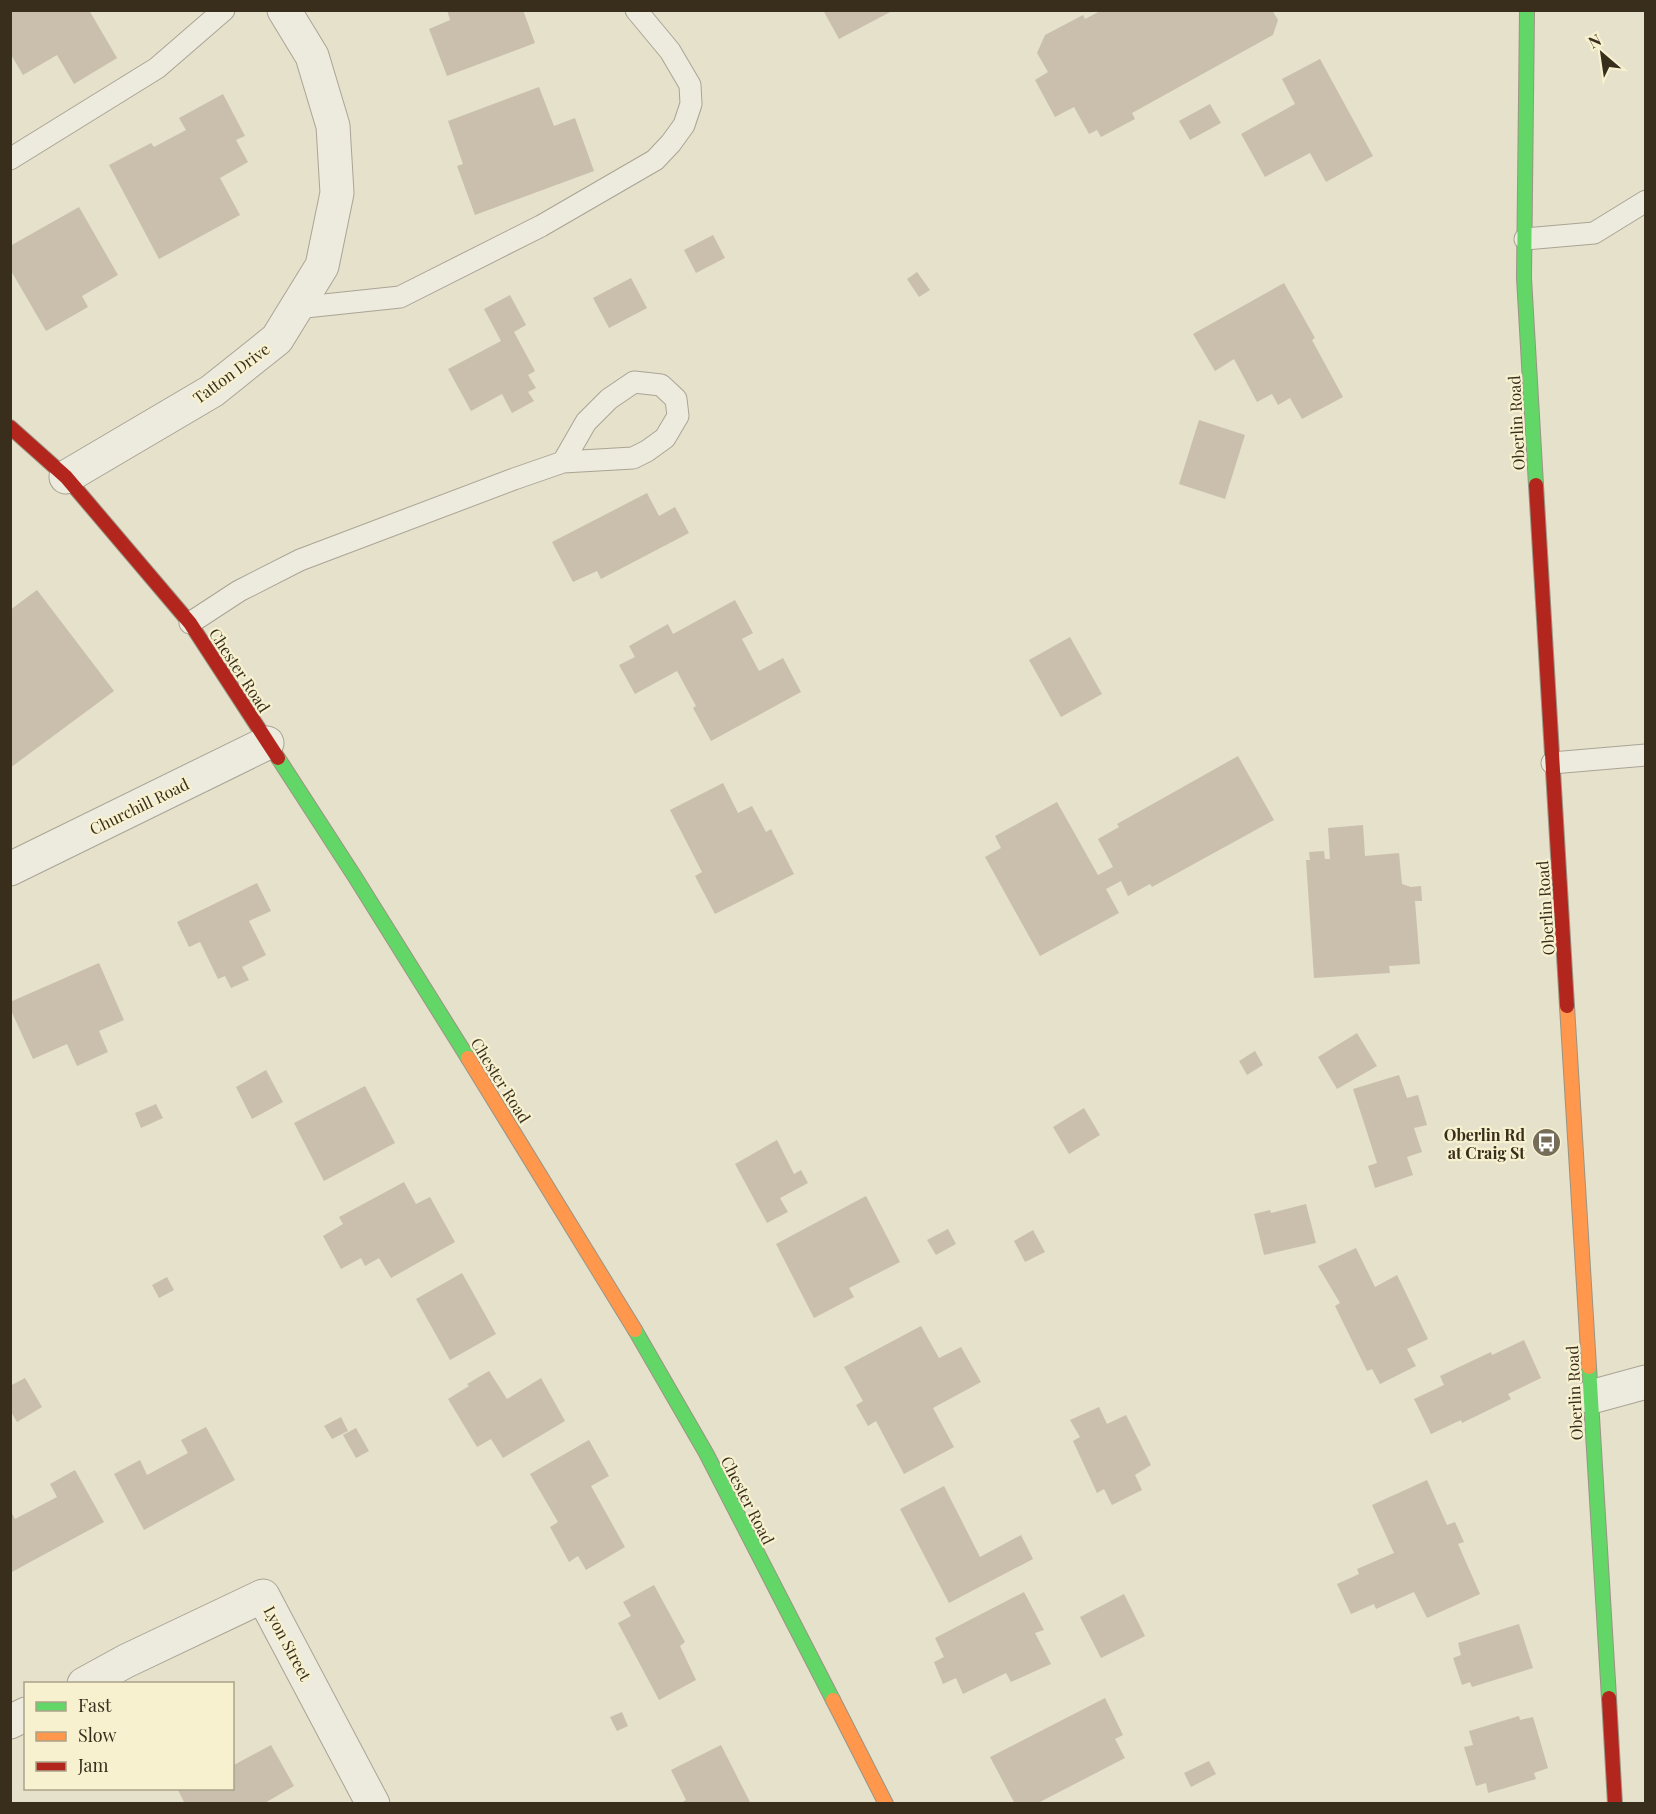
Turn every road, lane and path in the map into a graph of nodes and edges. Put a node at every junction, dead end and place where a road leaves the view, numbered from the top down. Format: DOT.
graph roads {
  1 [pos="224,10"];
  2 [pos="284,10"];
  3 [pos="636,10"];
  4 [pos="1527,10"];
  5 [pos="10,159"];
  6 [pos="1646,201"];
  7 [pos="1525,239"];
  8 [pos="296,308"];
  9 [pos="10,427"];
  10 [pos="563,462"];
  11 [pos="66,477"];
  12 [pos="190,623"];
  13 [pos="267,743"];
  14 [pos="1646,755"];
  15 [pos="1552,763"];
  16 [pos="10,869"];
  17 [pos="1646,1382"];
  18 [pos="1591,1397"];
  19 [pos="86,1682"];
  20 [pos="24,1715"];
  21 [pos="10,1722"];
  22 [pos="373,1803"];
  23 [pos="886,1803"];
  24 [pos="1615,1803"];
  1 -- 5 [label="lane"];
  2 -- 8 [label="street, Tatton Drive"];
  3 -- 8 [label="lane"];
  4 -- 7 [label="main road, Oberlin Road"];
  6 -- 7 [label="lane"];
  7 -- 15 [label="main road, Oberlin Road"];
  8 -- 11 [label="street, Tatton Drive"];
  9 -- 11 [label="main road, Chester Road"];
  10 -- 10 [label="lane"];
  10 -- 12 [label="lane"];
  11 -- 12 [label="main road, Chester Road"];
  12 -- 13 [label="main road, Chester Road"];
  13 -- 16 [label="street, Churchill Road"];
  13 -- 23 [label="main road, Chester Road"];
  14 -- 15 [label="lane"];
  15 -- 18 [label="main road, Oberlin Road"];
  17 -- 18 [label="street"];
  18 -- 24 [label="main road, Oberlin Road"];
  19 -- 22 [label="street, Lyon Street"];
  20 -- 21 [label="street"];
}
